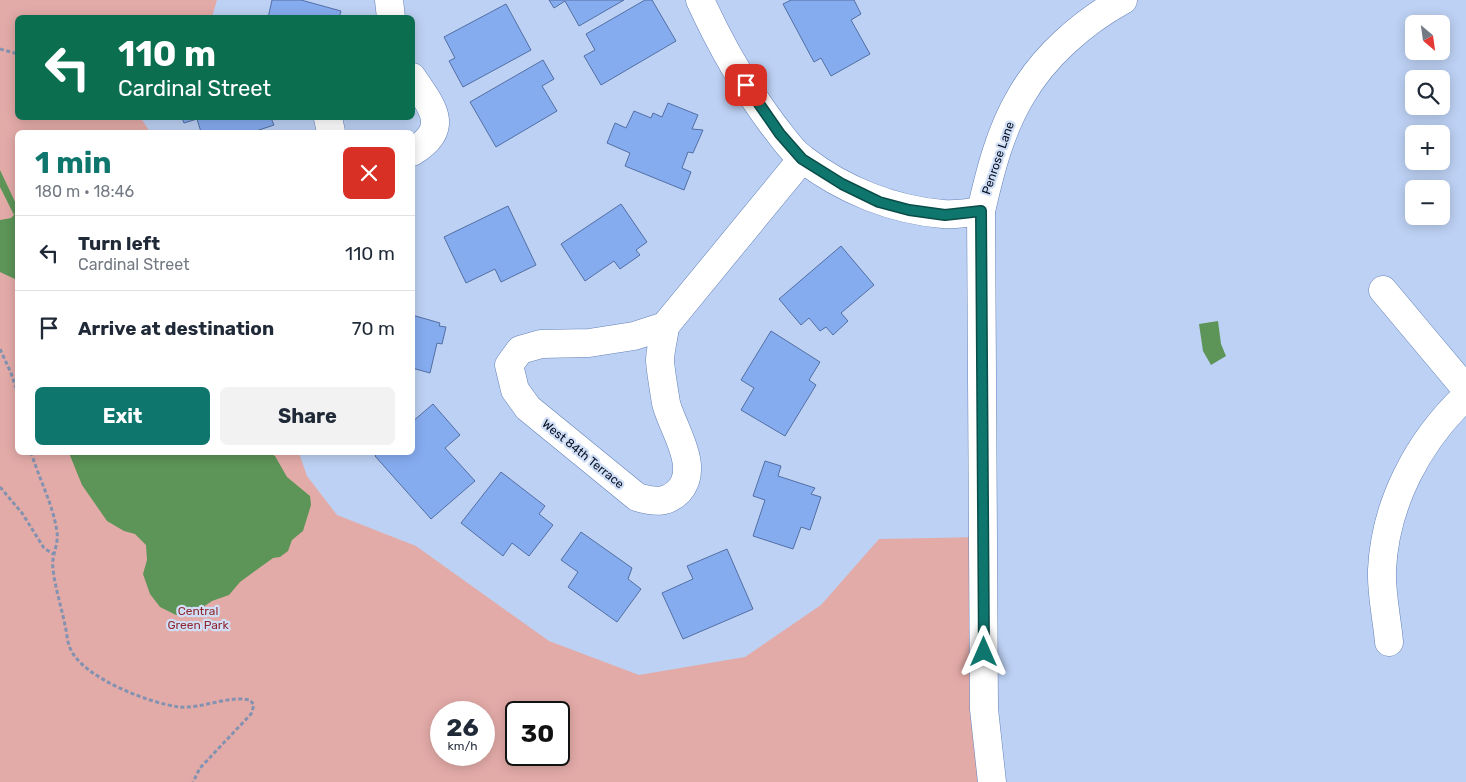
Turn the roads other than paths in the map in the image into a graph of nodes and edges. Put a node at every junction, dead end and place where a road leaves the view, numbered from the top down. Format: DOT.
graph roads {
  1 [pos="389,0"];
  2 [pos="700,0"];
  3 [pos="1123,0"];
  4 [pos="391,15"];
  5 [pos="415,82"];
  6 [pos="415,150"];
  7 [pos="802,159"];
  8 [pos="981,211"];
  9 [pos="1383,290"];
  10 [pos="665,326"];
  11 [pos="1466,389"];
  12 [pos="1466,396"];
  13 [pos="1389,642"];
  14 [pos="992,782"];
  1 -- 4 [label="street"];
  2 -- 7 [label="street"];
  3 -- 8 [label="street, Penrose Lane"];
  5 -- 6 [label="street"];
  7 -- 8 [label="street"];
  7 -- 10 [label="street"];
  8 -- 14 [label="street, Penrose Lane"];
  9 -- 11 [label="street"];
  10 -- 10 [label="street, West 84th Terrace"];
  12 -- 13 [label="street"];
}
